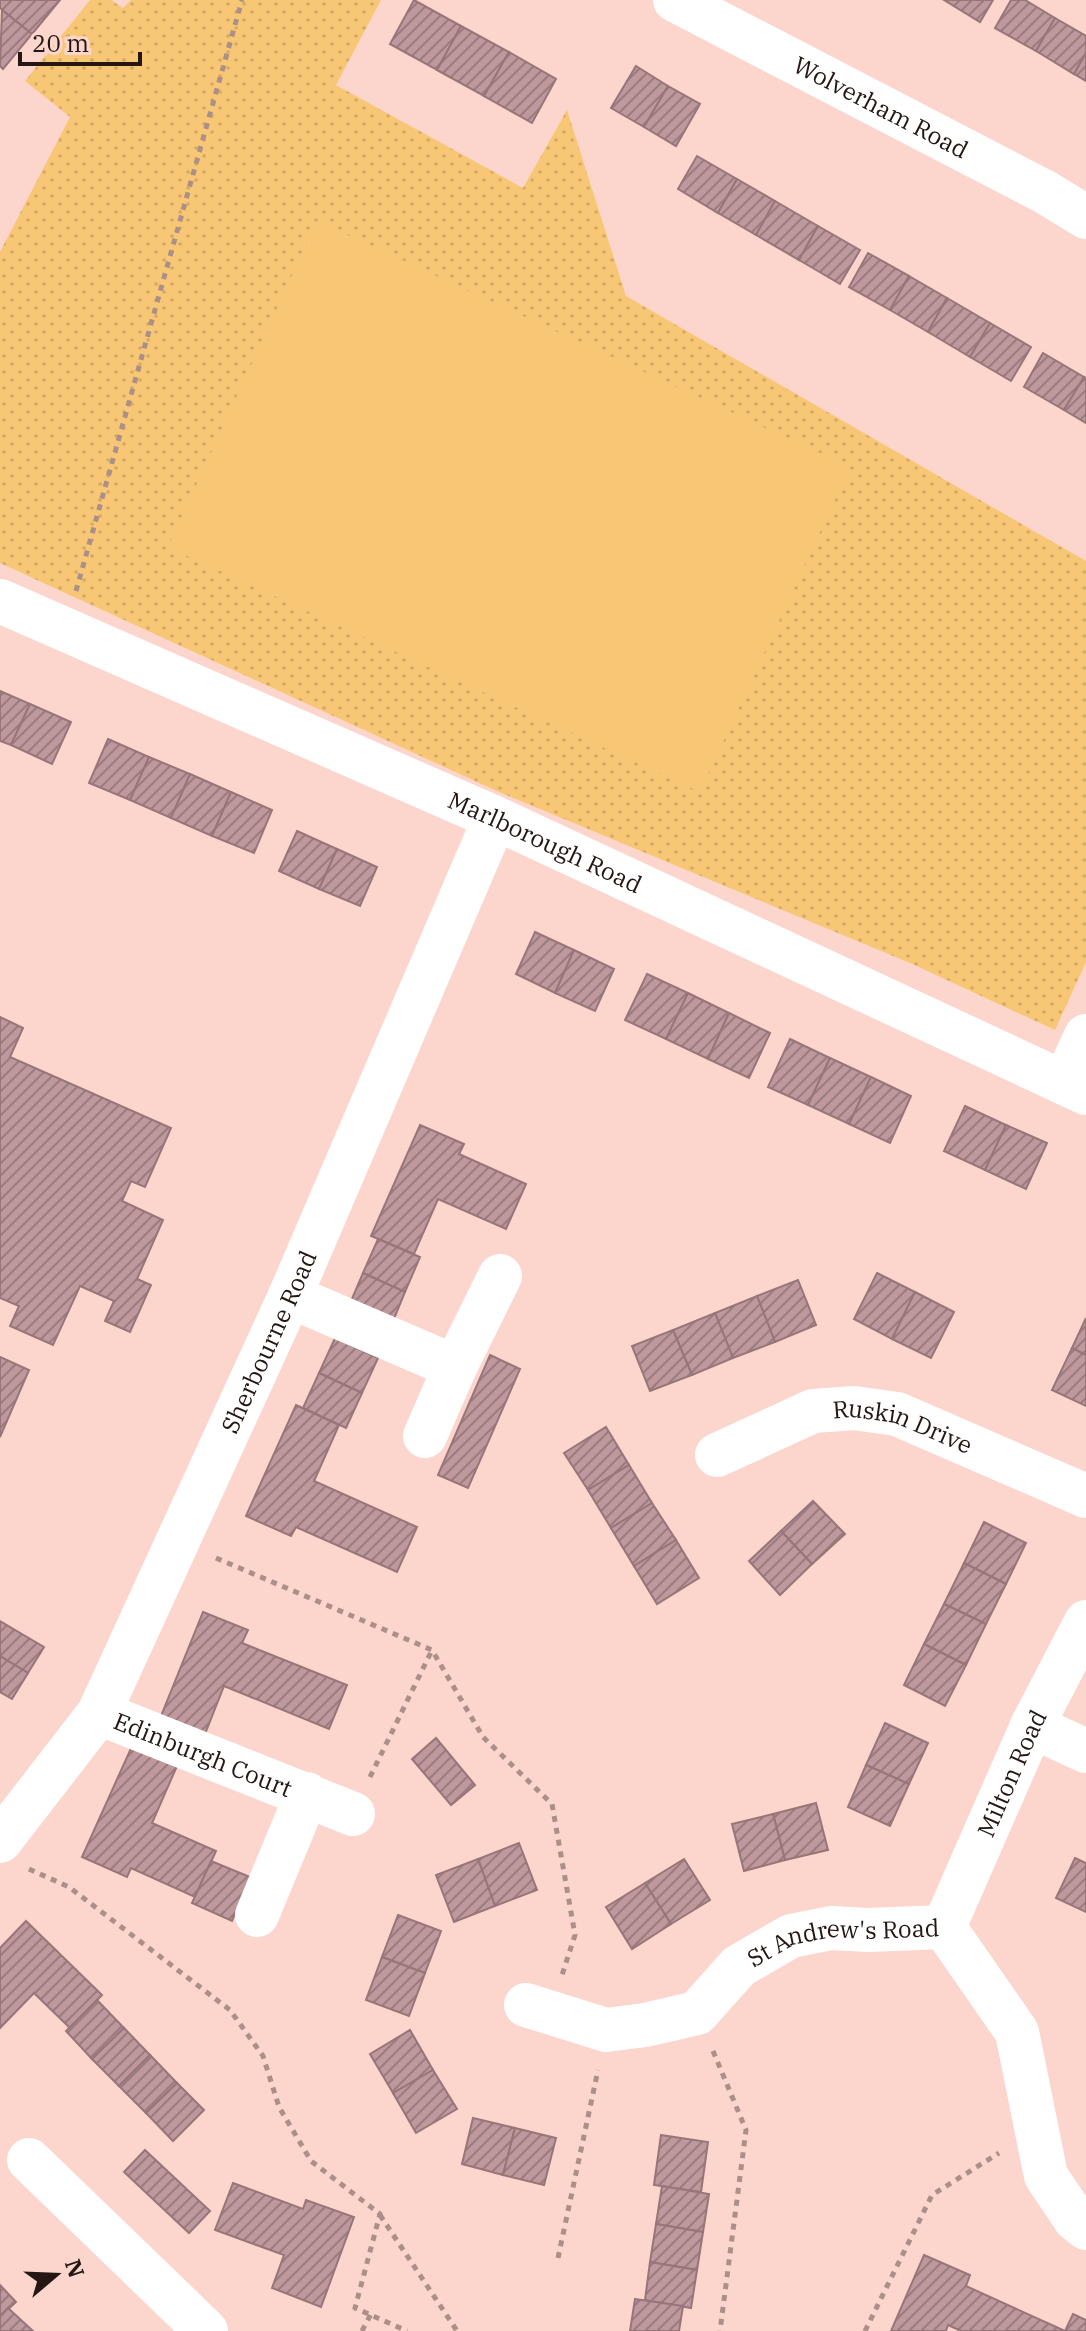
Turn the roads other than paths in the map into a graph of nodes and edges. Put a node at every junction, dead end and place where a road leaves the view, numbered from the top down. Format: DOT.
graph roads {
  1 [pos="675,0"];
  2 [pos="1086,217"];
  3 [pos="0,601"];
  4 [pos="495,818"];
  5 [pos="1086,1036"];
  6 [pos="1075,1088"];
  7 [pos="500,1276"];
  8 [pos="290,1296"];
  9 [pos="455,1367"];
  10 [pos="425,1436"];
  11 [pos="717,1455"];
  12 [pos="1086,1496"];
  13 [pos="1086,1622"];
  14 [pos="99,1713"];
  15 [pos="1032,1726"];
  16 [pos="1086,1751"];
  17 [pos="307,1794"];
  18 [pos="353,1814"];
  19 [pos="14,1854"];
  20 [pos="257,1915"];
  21 [pos="944,1927"];
  22 [pos="538,2009"];
  23 [pos="29,2160"];
  24 [pos="1086,2228"];
  25 [pos="206,2331"];
  1 -- 2 [label="street, Wolverham Road"];
  3 -- 4 [label="street, Marlborough Road"];
  4 -- 6 [label="street, Marlborough Road"];
  4 -- 8 [label="street, Sherbourne Road"];
  5 -- 6 [label="street"];
  7 -- 9 [label="street"];
  8 -- 9 [label="street"];
  8 -- 14 [label="street, Sherbourne Road"];
  9 -- 10 [label="street"];
  11 -- 12 [label="street, Ruskin Drive"];
  13 -- 15 [label="street, Milton Road"];
  14 -- 17 [label="street, Edinburgh Court"];
  14 -- 19 [label="street, Sherbourne Road"];
  15 -- 16 [label="street"];
  15 -- 21 [label="street, Milton Road"];
  17 -- 18 [label="street, Edinburgh Court"];
  17 -- 20 [label="street, Edinburgh Court"];
  21 -- 22 [label="street, St Andrew's Road"];
  21 -- 24 [label="street, St Andrew's Road"];
  23 -- 25 [label="street"];
}
